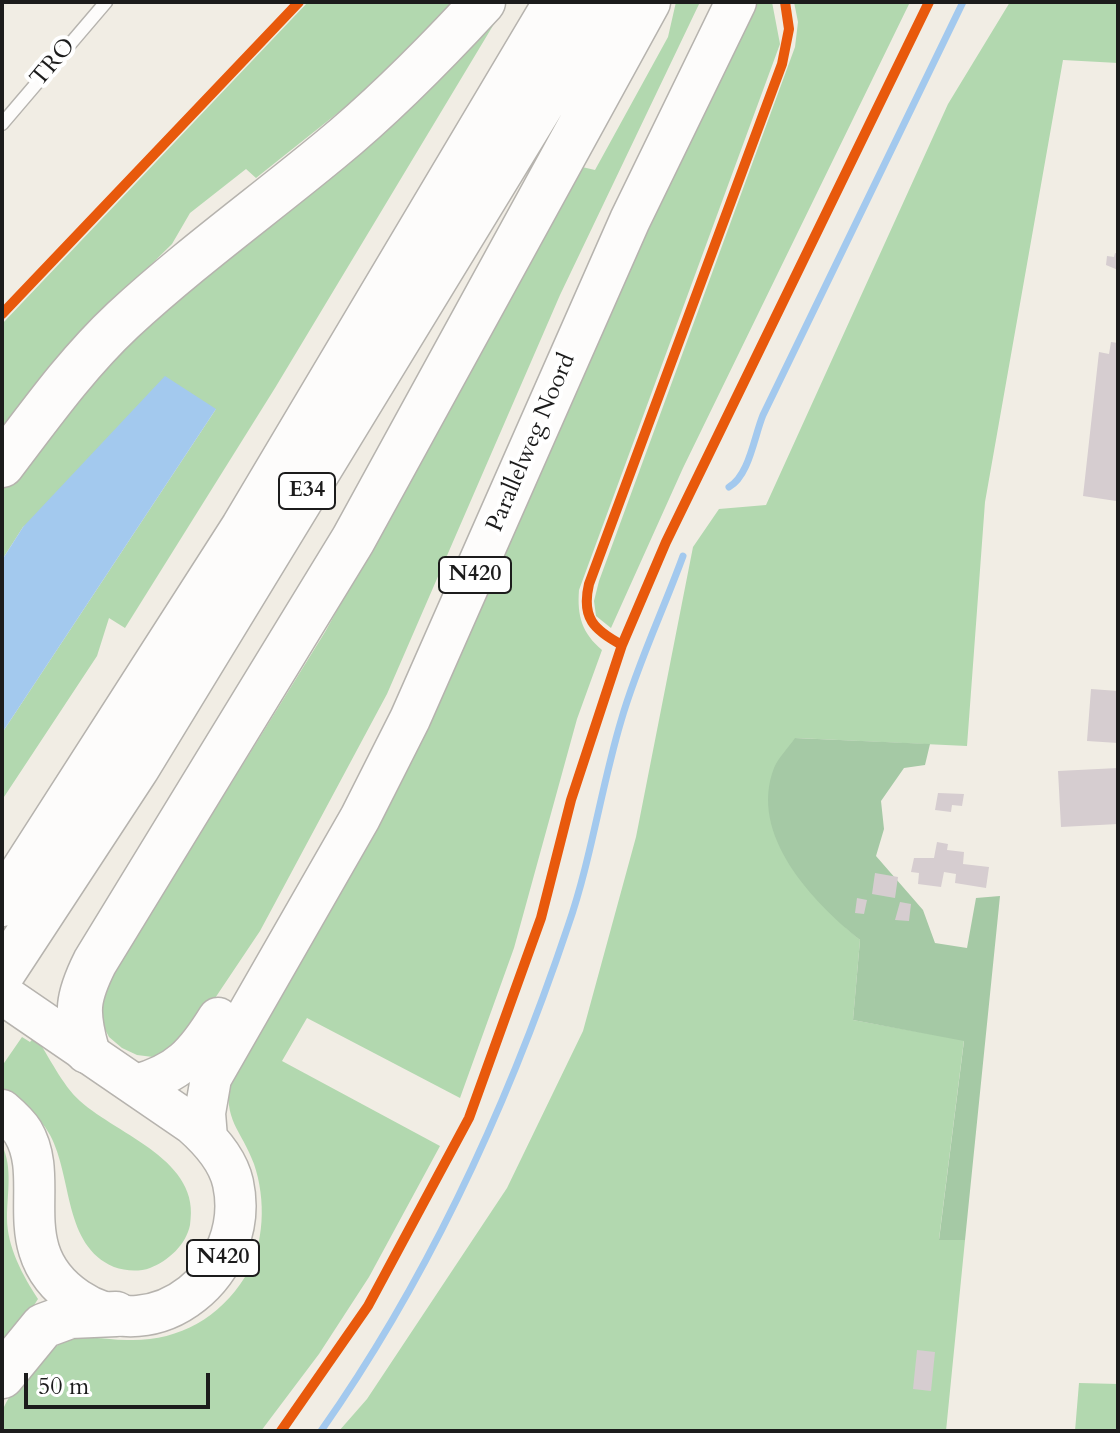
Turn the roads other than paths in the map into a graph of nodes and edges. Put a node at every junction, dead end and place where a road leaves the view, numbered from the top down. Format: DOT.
graph roads {
  1 [pos="106,2"];
  2 [pos="483,2"];
  3 [pos="556,2"];
  4 [pos="604,2"];
  5 [pos="648,2"];
  6 [pos="714,2"];
  7 [pos="736,2"];
  8 [pos="2,124"];
  9 [pos="2,465"];
  10 [pos="2,904"];
  11 [pos="2,974"];
  12 [pos="2,994"];
  13 [pos="87,1051"];
  14 [pos="136,1085"];
  15 [pos="2,1110"];
  16 [pos="207,1138"];
  17 [pos="116,1314"];
  18 [pos="2,1376"];
  1 -- 8 [label="lane, TRO"];
  2 -- 9 [label="highway"];
  3 -- 10 [label="highway, E34"];
  4 -- 11 [label="highway, E34"];
  5 -- 13 [label="highway"];
  6 -- 14 [label="highway, Parallelweg Noord / N420"];
  7 -- 16 [label="highway, Parallelweg Noord / N420"];
  12 -- 13 [label="highway, N420"];
  13 -- 14 [label="highway, N420"];
  14 -- 16 [label="highway, N420"];
  15 -- 17 [label="highway, N420"];
  16 -- 17 [label="highway, N420"];
  17 -- 18 [label="highway"];
}
